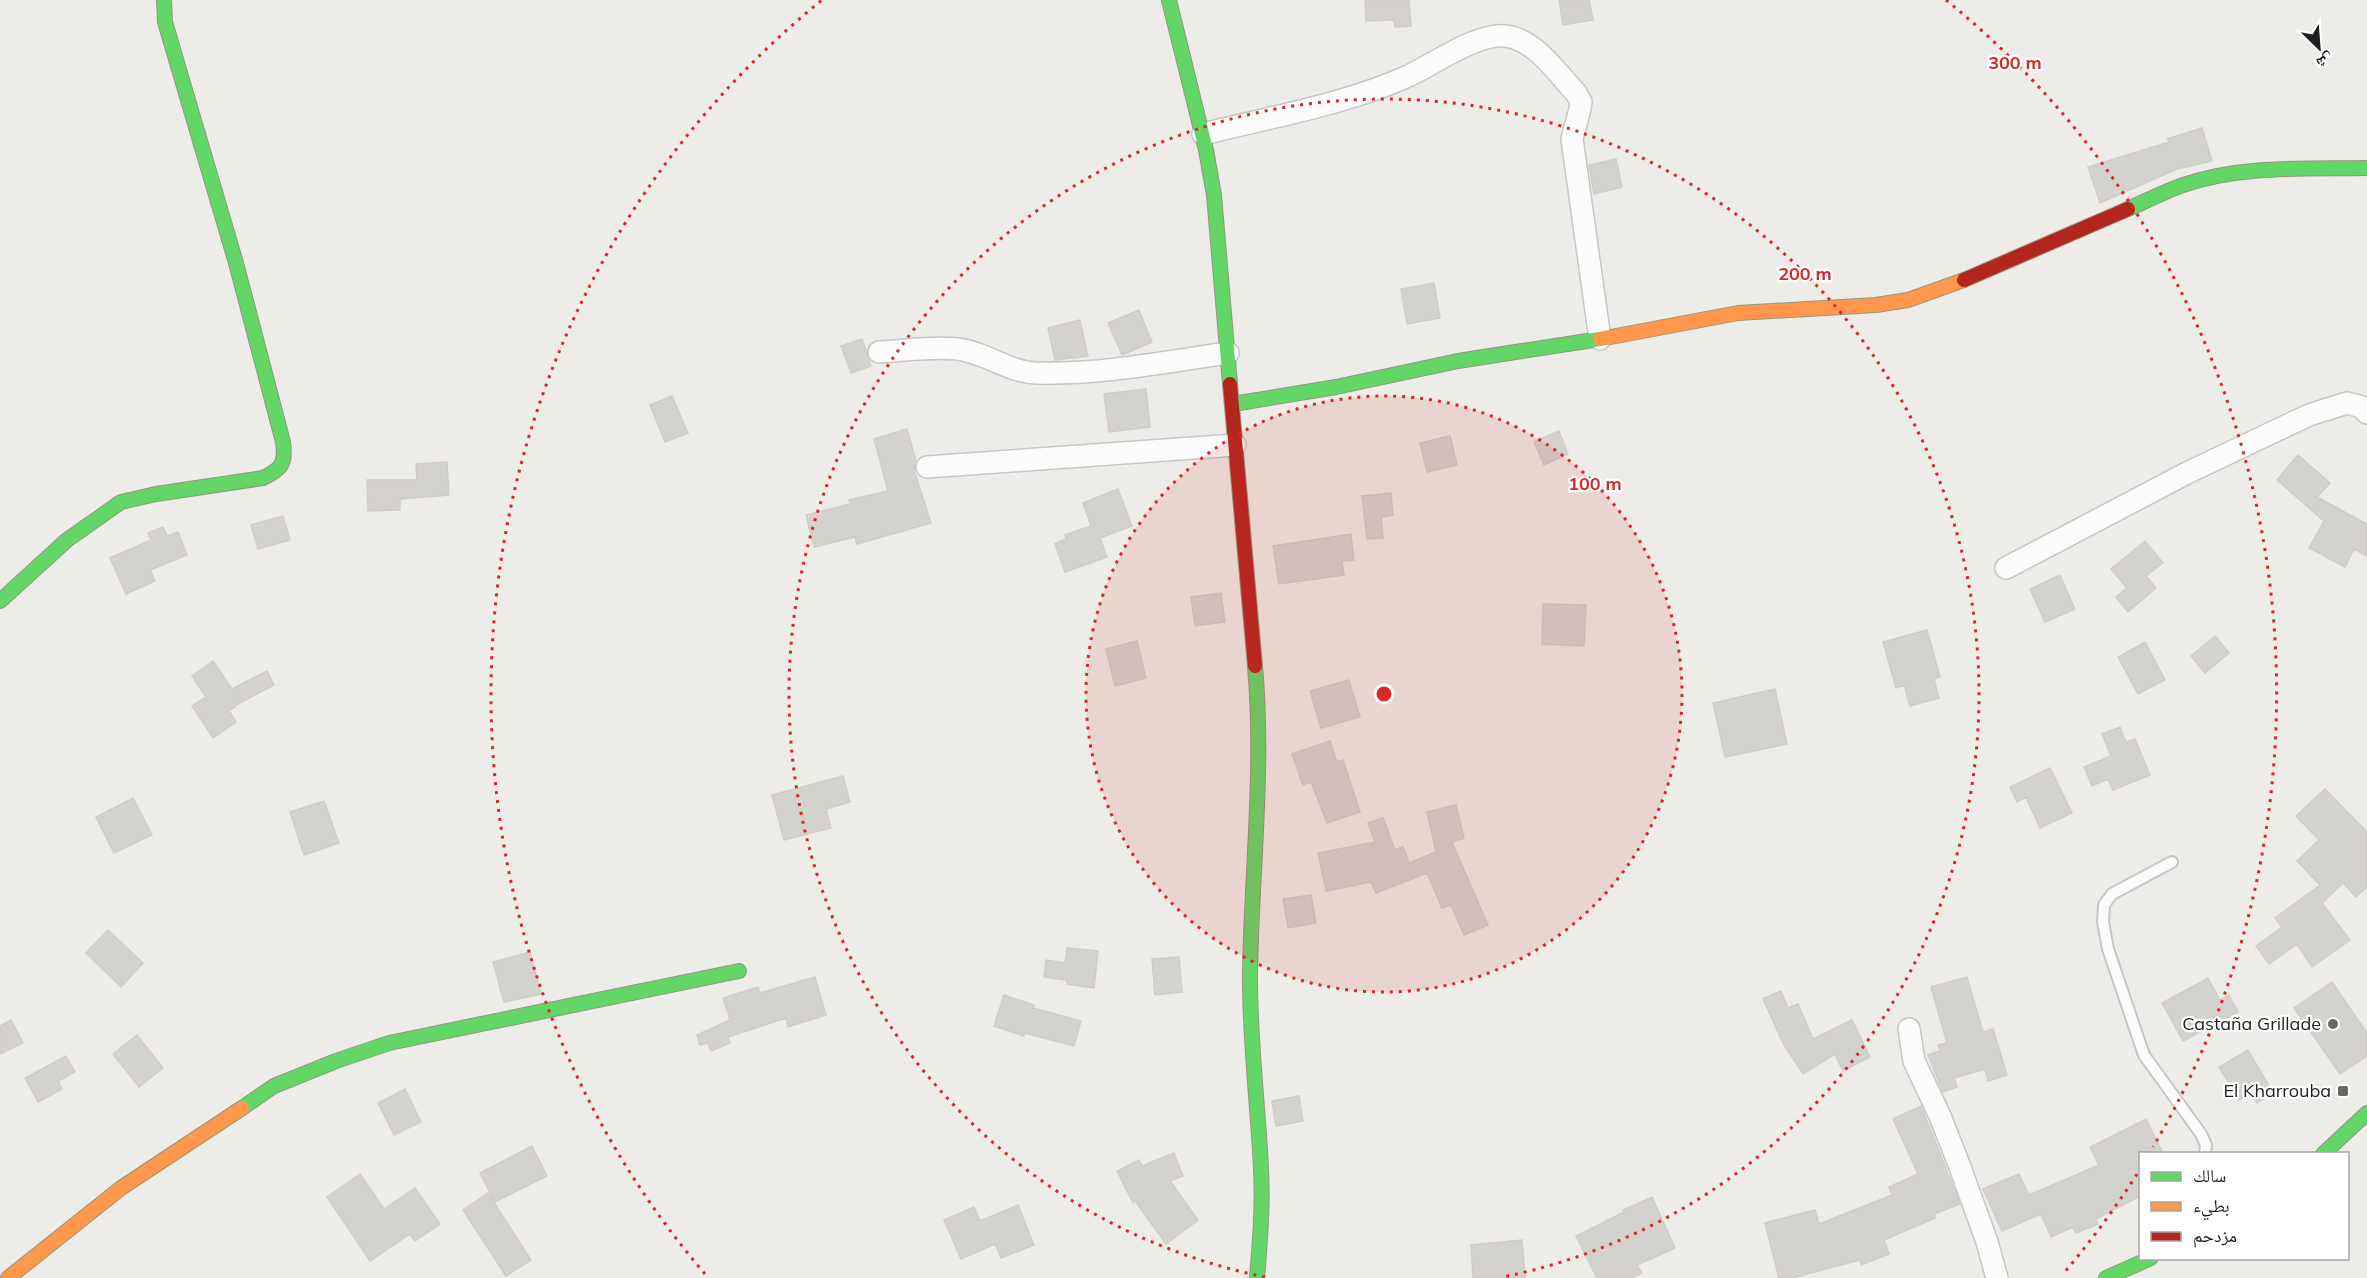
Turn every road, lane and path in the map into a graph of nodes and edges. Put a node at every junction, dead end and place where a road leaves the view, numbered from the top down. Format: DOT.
graph roads {
  1 [pos="164,0"];
  2 [pos="1169,0"];
  3 [pos="1203,134"];
  4 [pos="2367,168"];
  5 [pos="1600,339"];
  6 [pos="879,352"];
  7 [pos="1228,353"];
  8 [pos="1233,404"];
  9 [pos="2367,413"];
  10 [pos="1235,445"];
  11 [pos="927,467"];
  12 [pos="2006,568"];
  13 [pos="0,601"];
  14 [pos="2172,862"];
  15 [pos="739,971"];
  16 [pos="1909,1029"];
  17 [pos="2367,1113"];
  18 [pos="2205,1152"];
  19 [pos="2325,1152"];
  20 [pos="2146,1260"];
  21 [pos="8,1278"];
  22 [pos="1257,1278"];
  23 [pos="1997,1278"];
  24 [pos="2106,1278"];
  1 -- 13 [label="street"];
  2 -- 3 [label="street"];
  3 -- 5 [label="street"];
  3 -- 7 [label="street"];
  4 -- 5 [label="street"];
  5 -- 8 [label="street"];
  6 -- 7 [label="street"];
  7 -- 8 [label="street"];
  8 -- 10 [label="street"];
  9 -- 12 [label="street"];
  10 -- 11 [label="street"];
  10 -- 22 [label="street"];
  14 -- 18 [label="lane"];
  15 -- 21 [label="street"];
  16 -- 23 [label="street"];
  17 -- 19 [label="street"];
  20 -- 24 [label="street"];
}
